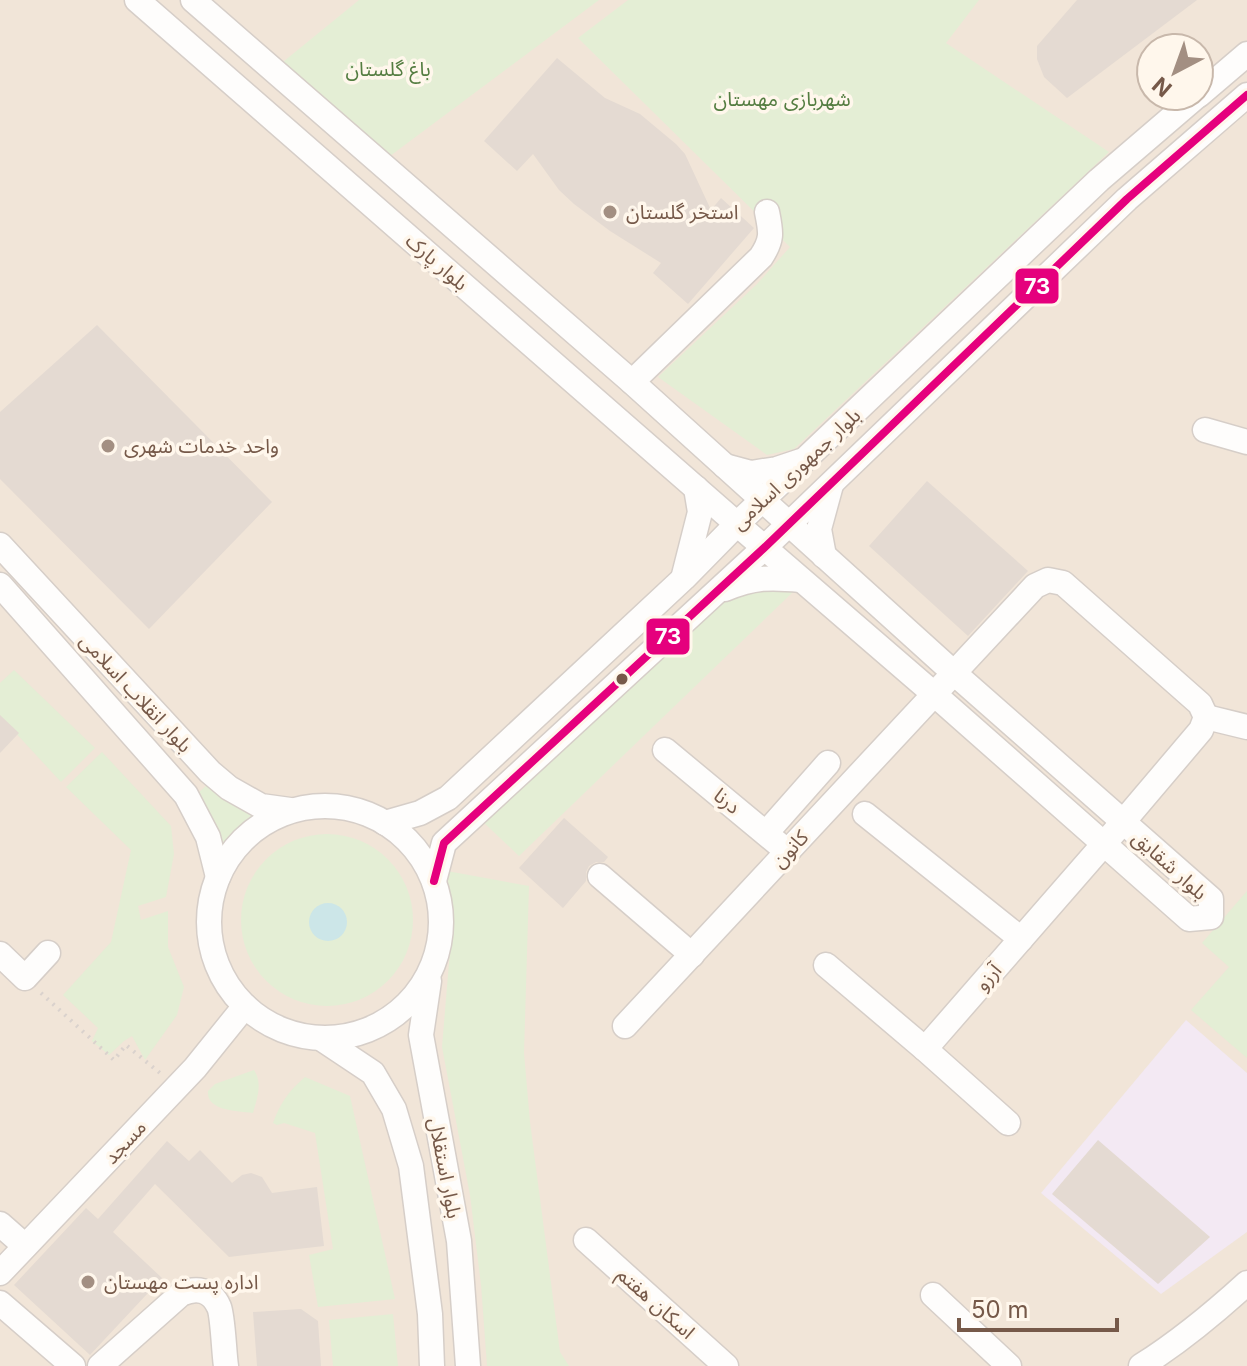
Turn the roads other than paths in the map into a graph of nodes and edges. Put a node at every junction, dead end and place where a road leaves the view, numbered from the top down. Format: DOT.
graph roads {
  1 [pos="137,0"];
  2 [pos="193,0"];
  3 [pos="1247,54"];
  4 [pos="1215,81"];
  5 [pos="1247,95"];
  6 [pos="1178,112"];
  7 [pos="767,212"];
  8 [pos="632,382"];
  9 [pos="1205,430"];
  10 [pos="1247,442"];
  11 [pos="807,459"];
  12 [pos="722,465"];
  13 [pos="832,481"];
  14 [pos="696,488"];
  15 [pos="762,501"];
  16 [pos="737,524"];
  17 [pos="787,524"];
  18 [pos="0,545"];
  19 [pos="764,548"];
  20 [pos="824,556"];
  21 [pos="684,578"];
  22 [pos="801,580"];
  23 [pos="0,585"];
  24 [pos="715,593"];
  25 [pos="954,673"];
  26 [pos="934,694"];
  27 [pos="1204,723"];
  28 [pos="1247,727"];
  29 [pos="665,750"];
  30 [pos="828,763"];
  31 [pos="292,810"];
  32 [pos="865,814"];
  33 [pos="1123,822"];
  34 [pos="385,823"];
  35 [pos="766,833"];
  36 [pos="1104,844"];
  37 [pos="788,852"];
  38 [pos="600,876"];
  39 [pos="218,877"];
  40 [pos="434,881"];
  41 [pos="1021,939"];
  42 [pos="48,953"];
  43 [pos="0,954"];
  44 [pos="692,955"];
  45 [pos="826,965"];
  46 [pos="431,972"];
  47 [pos="245,1006"];
  48 [pos="625,1026"];
  49 [pos="322,1039"];
  50 [pos="925,1049"];
  51 [pos="1008,1123"];
  52 [pos="0,1224"];
  53 [pos="586,1240"];
  54 [pos="25,1246"];
  55 [pos="0,1273"];
  56 [pos="1247,1283"];
  57 [pos="933,1295"];
  58 [pos="0,1303"];
  59 [pos="73,1366"];
  60 [pos="100,1366"];
  61 [pos="226,1366"];
  62 [pos="432,1366"];
  63 [pos="468,1366"];
  64 [pos="726,1366"];
  65 [pos="1009,1366"];
  66 [pos="1141,1366"];
  1 -- 14 [label="street, بلوار پارک"];
  2 -- 8 [label="street, بلوار پارک"];
  3 -- 4 [label="street, بلوار جمهوری اسلامی"];
  5 -- 13 [label="street, بلوار جمهوری اسلامی"];
  6 -- 11 [label="street, بلوار جمهوری اسلامی"];
  7 -- 8 [label="street"];
  8 -- 12 [label="street, بلوار پارک"];
  9 -- 10 [label="street"];
  11 -- 12 [label="street"];
  11 -- 15 [label="street, بلوار جمهوری اسلامی"];
  12 -- 15 [label="street, بلوار پارک"];
  13 -- 17 [label="street, بلوار جمهوری اسلامی"];
  13 -- 20 [label="street"];
  14 -- 16 [label="street, بلوار پارک"];
  14 -- 21 [label="street"];
  15 -- 16 [label="street, بلوار جمهوری اسلامی"];
  15 -- 17 [label="street, بلوار پارک"];
  16 -- 19 [label="street, بلوار پارک"];
  16 -- 21 [label="street, بلوار جمهوری اسلامی"];
  17 -- 19 [label="street, بلوار جمهوری اسلامی"];
  17 -- 20 [label="street, بلوار شقایق"];
  18 -- 31 [label="street, بلوار انقلاب اسلامی"];
  19 -- 22 [label="street, بلوار شقایق"];
  19 -- 24 [label="street, بلوار جمهوری اسلامی"];
  20 -- 25 [label="street, بلوار شقایق"];
  21 -- 34 [label="street, بلوار جمهوری اسلامی"];
  22 -- 24 [label="street"];
  22 -- 26 [label="street, بلوار شقایق"];
  23 -- 39 [label="street, بلوار انقلاب اسلامی"];
  24 -- 40 [label="street, بلوار جمهوری اسلامی"];
  25 -- 26 [label="street, کانون"];
  25 -- 27 [label="street, کانون"];
  25 -- 33 [label="street, بلوار شقایق"];
  26 -- 36 [label="street, بلوار شقایق"];
  26 -- 37 [label="street, کانون"];
  27 -- 28 [label="street"];
  27 -- 33 [label="street, آرزو"];
  29 -- 35 [label="street, درنا"];
  30 -- 35 [label="street"];
  31 -- 34 [label="street"];
  31 -- 39 [label="street"];
  32 -- 41 [label="street"];
  33 -- 36 [label="street, آرزو"];
  33 -- 36 [label="street, بلوار شقایق"];
  34 -- 40 [label="street"];
  35 -- 37 [label="street, درنا"];
  36 -- 41 [label="street, آرزو"];
  37 -- 44 [label="street, کانون"];
  38 -- 44 [label="street"];
  39 -- 47 [label="street"];
  40 -- 46 [label="street"];
  41 -- 50 [label="street, آرزو"];
  42 -- 43 [label="street"];
  44 -- 48 [label="street, کانون"];
  45 -- 50 [label="street"];
  46 -- 49 [label="street"];
  46 -- 63 [label="street, بلوار استقلال"];
  47 -- 49 [label="street"];
  47 -- 54 [label="street, مسجد"];
  49 -- 62 [label="street, بلوار استقلال"];
  50 -- 51 [label="street"];
  52 -- 54 [label="street"];
  53 -- 64 [label="street, اسکان هفتم"];
  54 -- 55 [label="street, مسجد"];
  56 -- 66 [label="street"];
  57 -- 65 [label="street"];
  58 -- 59 [label="street"];
  60 -- 61 [label="street"];
}
